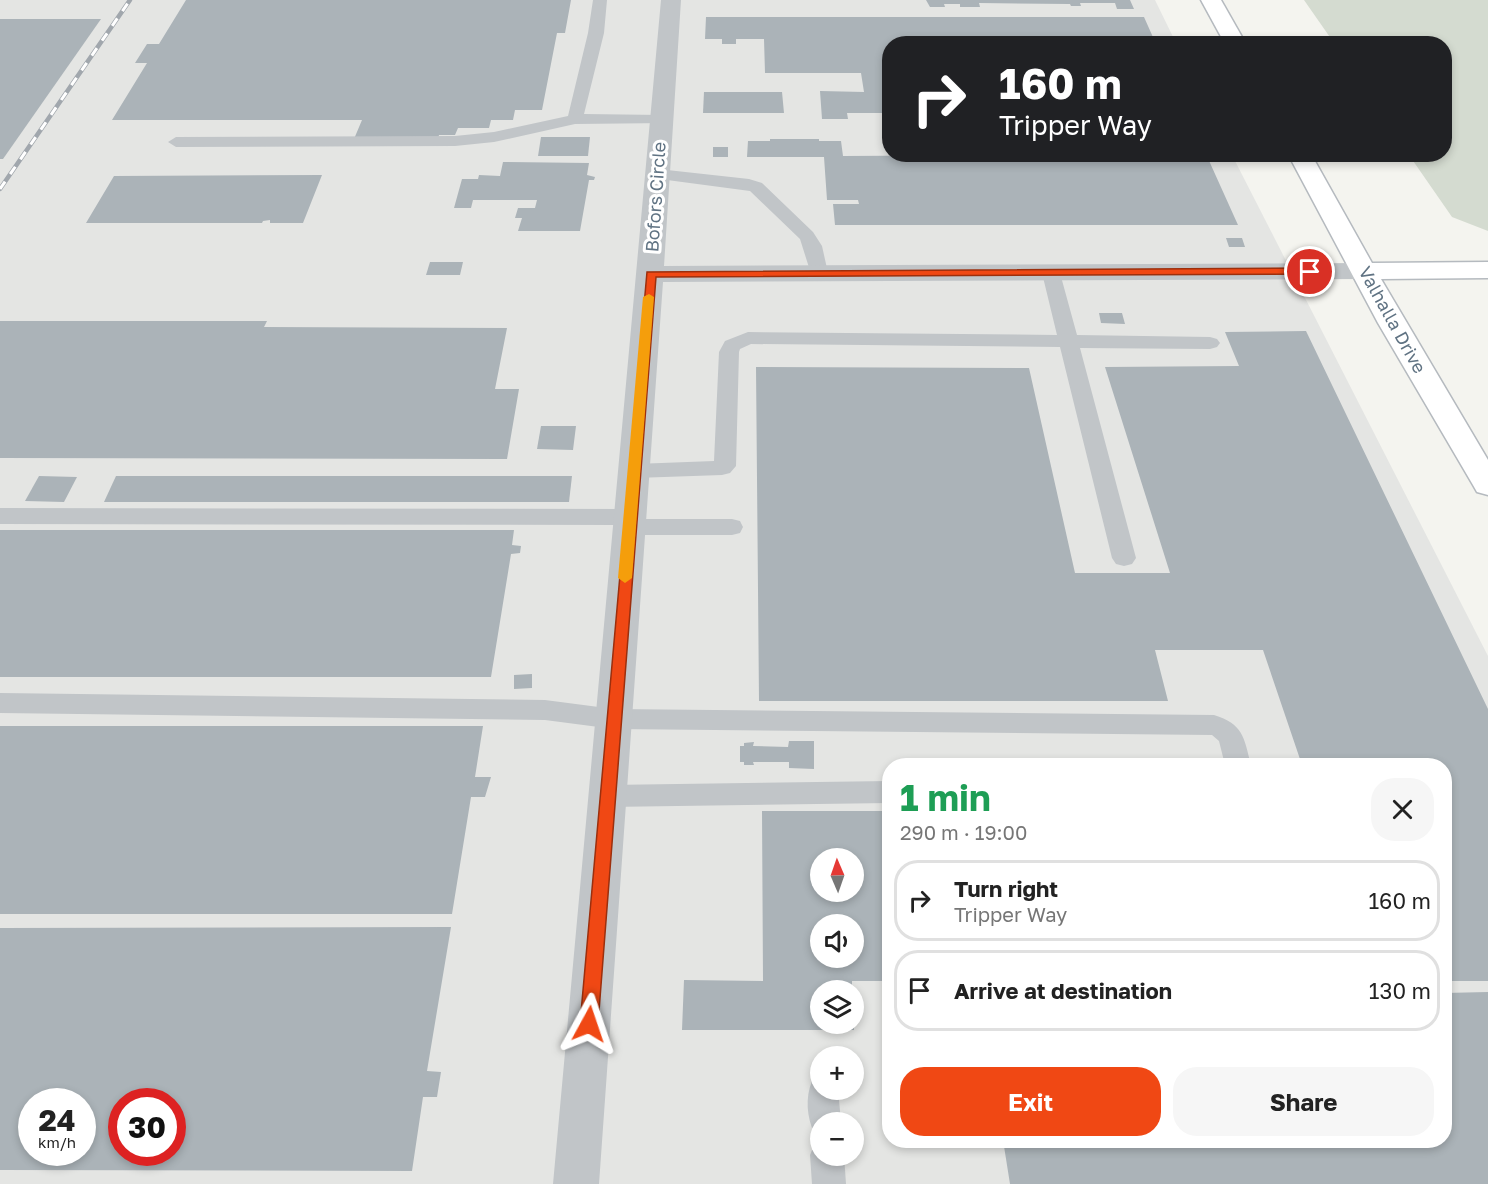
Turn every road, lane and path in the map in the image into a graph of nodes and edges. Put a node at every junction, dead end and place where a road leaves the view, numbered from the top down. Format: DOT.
graph roads {
  1 [pos="600,0"];
  2 [pos="671,0"];
  3 [pos="1211,0"];
  4 [pos="1231,36"];
  5 [pos="575,119"];
  6 [pos="662,120"];
  7 [pos="176,141"];
  8 [pos="1304,162"];
  9 [pos="658,174"];
  10 [pos="1488,270"];
  11 [pos="1365,271"];
  12 [pos="819,273"];
  13 [pos="1051,273"];
  14 [pos="650,274"];
  15 [pos="1069,342"];
  16 [pos="1210,343"];
  17 [pos="635,471"];
  18 [pos="1488,485"];
  19 [pos="0,516"];
  20 [pos="630,522"];
  21 [pos="732,527"];
  22 [pos="1124,558"];
  23 [pos="0,703"];
  24 [pos="614,719"];
  25 [pos="1236,758"];
  26 [pos="882,792"];
  27 [pos="608,796"];
  28 [pos="828,1166"];
  29 [pos="576,1184"];
  30 [pos="829,1184"];
  1 -- 5 [label="lane"];
  2 -- 6 [label="street, Bofors Circle"];
  3 -- 4 [label="main road"];
  5 -- 6 [label="lane"];
  5 -- 7 [label="lane"];
  6 -- 9 [label="street, Bofors Circle"];
  8 -- 11 [label="main road, Valhalla Drive"];
  9 -- 12 [label="lane"];
  9 -- 14 [label="street, Bofors Circle"];
  10 -- 11 [label="main road"];
  11 -- 13 [label="street"];
  11 -- 18 [label="main road, Valhalla Drive"];
  12 -- 13 [label="street"];
  12 -- 14 [label="street"];
  13 -- 15 [label="lane"];
  14 -- 17 [label="street, Bofors Circle"];
  15 -- 16 [label="lane"];
  15 -- 17 [label="lane"];
  15 -- 22 [label="lane"];
  17 -- 20 [label="street, Bofors Circle"];
  19 -- 20 [label="lane"];
  20 -- 21 [label="lane"];
  20 -- 24 [label="street, Bofors Circle"];
  23 -- 24 [label="lane"];
  24 -- 25 [label="lane"];
  24 -- 27 [label="street, Bofors Circle"];
  26 -- 27 [label="lane"];
  27 -- 29 [label="street, Bofors Circle"];
  28 -- 30 [label="lane"];
}
